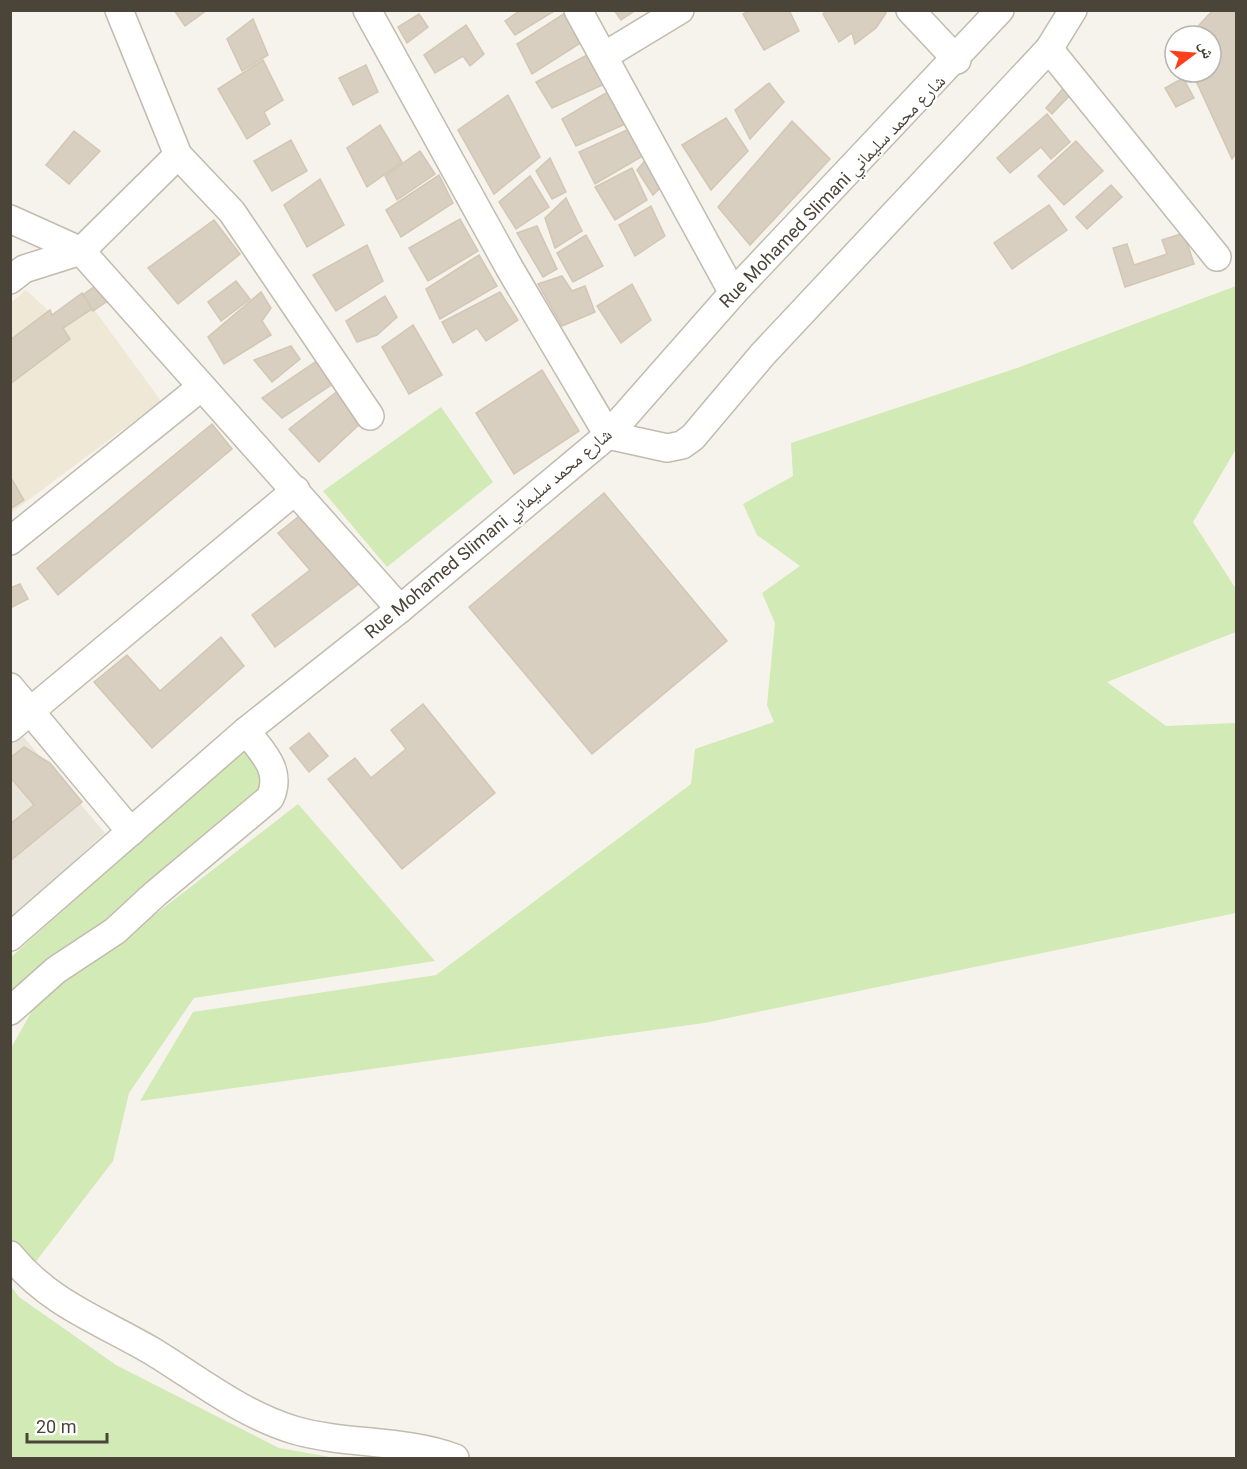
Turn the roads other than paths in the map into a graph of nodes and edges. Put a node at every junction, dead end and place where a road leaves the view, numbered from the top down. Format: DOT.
graph roads {
  1 [pos="119,10"];
  2 [pos="367,10"];
  3 [pos="578,10"];
  4 [pos="680,10"];
  5 [pos="910,10"];
  6 [pos="1000,10"];
  7 [pos="1073,10"];
  8 [pos="1049,49"];
  9 [pos="604,56"];
  10 [pos="957,60"];
  11 [pos="178,155"];
  12 [pos="10,219"];
  13 [pos="81,251"];
  14 [pos="1217,257"];
  15 [pos="10,280"];
  16 [pos="733,293"];
  17 [pos="200,388"];
  18 [pos="369,416"];
  19 [pos="608,435"];
  20 [pos="296,490"];
  21 [pos="10,541"];
  22 [pos="400,609"];
  23 [pos="10,687"];
  24 [pos="32,711"];
  25 [pos="10,729"];
  26 [pos="246,730"];
  27 [pos="131,832"];
  28 [pos="10,937"];
  29 [pos="10,1011"];
  30 [pos="10,1255"];
  31 [pos="455,1458"];
  1 -- 11 [label="street"];
  2 -- 19 [label="street"];
  3 -- 9 [label="street"];
  4 -- 9 [label="street"];
  5 -- 10 [label="street"];
  6 -- 10 [label="street, Rue Mohamed Slimani شارع محمد سليماني"];
  7 -- 8 [label="street"];
  8 -- 14 [label="street"];
  8 -- 19 [label="street"];
  9 -- 16 [label="street"];
  10 -- 16 [label="street, Rue Mohamed Slimani شارع محمد سليماني"];
  11 -- 13 [label="street"];
  11 -- 18 [label="street"];
  12 -- 13 [label="street"];
  13 -- 15 [label="street"];
  13 -- 17 [label="street"];
  16 -- 19 [label="street, Rue Mohamed Slimani شارع محمد سليماني"];
  17 -- 20 [label="street"];
  17 -- 21 [label="street"];
  19 -- 22 [label="street, Rue Mohamed Slimani شارع محمد سليماني"];
  20 -- 22 [label="street"];
  20 -- 24 [label="street"];
  22 -- 26 [label="street, Rue Mohamed Slimani شارع محمد سليماني"];
  23 -- 24 [label="street"];
  24 -- 25 [label="street"];
  24 -- 27 [label="street"];
  26 -- 27 [label="street, Rue Mohamed Slimani شارع محمد سليماني"];
  26 -- 29 [label="street"];
  27 -- 28 [label="street, Rue Mohamed Slimani شارع محمد سليماني"];
  30 -- 31 [label="street"];
}
